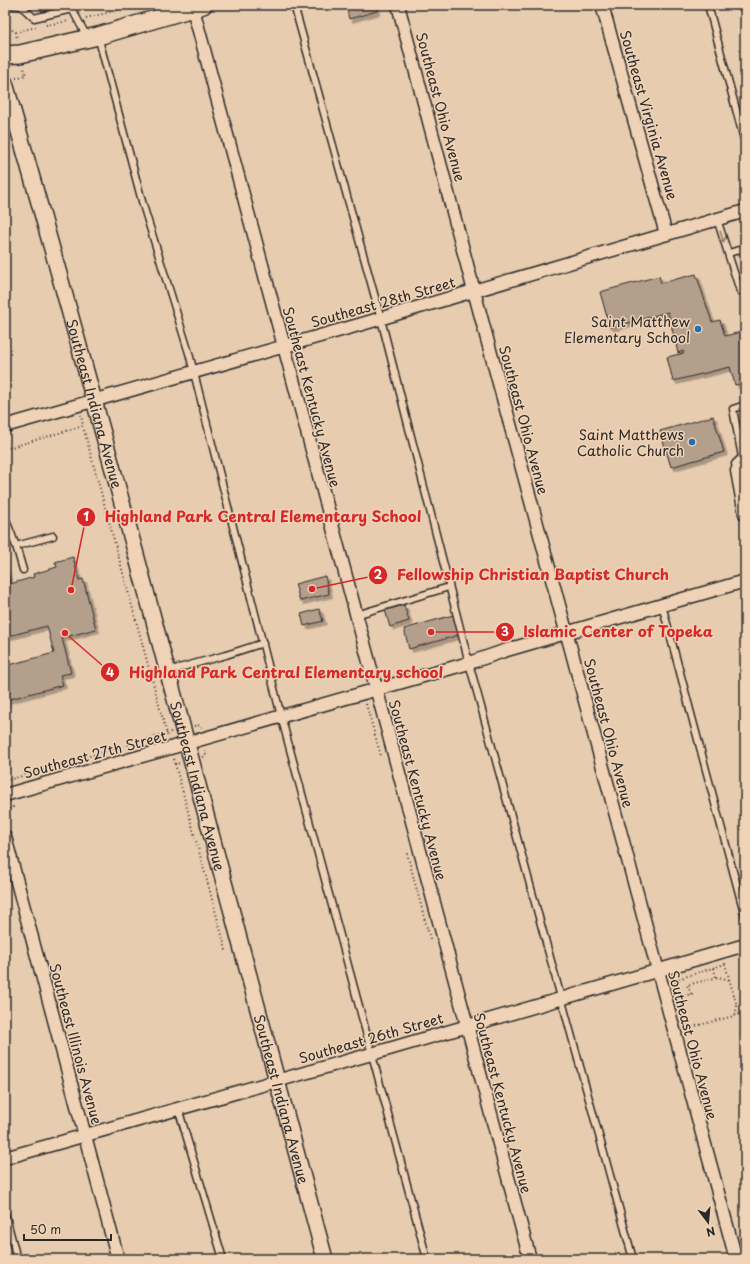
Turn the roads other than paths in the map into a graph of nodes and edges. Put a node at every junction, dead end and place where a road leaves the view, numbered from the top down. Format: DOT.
graph roads {
  1 [pos="10,5"];
  2 [pos="294,5"];
  3 [pos="398,5"];
  4 [pos="602,5"];
  5 [pos="708,5"];
  6 [pos="196,6"];
  7 [pos="93,37"];
  8 [pos="5,55"];
  9 [pos="5,83"];
  10 [pos="745,143"];
  11 [pos="745,211"];
  12 [pos="717,219"];
  13 [pos="666,234"];
  14 [pos="745,248"];
  15 [pos="729,253"];
  16 [pos="745,289"];
  17 [pos="474,291"];
  18 [pos="382,319"];
  19 [pos="283,347"];
  20 [pos="193,372"];
  21 [pos="93,401"];
  22 [pos="745,405"];
  23 [pos="5,426"];
  24 [pos="744,457"];
  25 [pos="737,471"];
  26 [pos="745,514"];
  27 [pos="5,517"];
  28 [pos="53,536"];
  29 [pos="16,546"];
  30 [pos="23,570"];
  31 [pos="745,581"];
  32 [pos="449,587"];
  33 [pos="662,605"];
  34 [pos="356,615"];
  35 [pos="566,633"];
  36 [pos="263,643"];
  37 [pos="469,663"];
  38 [pos="167,671"];
  39 [pos="376,690"];
  40 [pos="281,716"];
  41 [pos="187,744"];
  42 [pos="5,795"];
  43 [pos="5,837"];
  44 [pos="745,916"];
  45 [pos="745,945"];
  46 [pos="657,970"];
  47 [pos="562,998"];
  48 [pos="466,1026"];
  49 [pos="372,1053"];
  50 [pos="277,1080"];
  51 [pos="178,1108"];
  52 [pos="85,1135"];
  53 [pos="5,1158"];
  54 [pos="5,1213"];
  55 [pos="17,1259"];
  56 [pos="118,1259"];
  57 [pos="223,1259"];
  58 [pos="325,1259"];
  59 [pos="427,1259"];
  60 [pos="530,1259"];
  61 [pos="633,1259"];
  62 [pos="736,1259"];
  1 -- 7 [label="lane"];
  2 -- 18 [label="lane"];
  3 -- 17 [label="street, Southeast Ohio Avenue"];
  4 -- 13 [label="street, Southeast Virginia Avenue"];
  5 -- 10 [label="lane"];
  6 -- 7 [label="main road"];
  6 -- 19 [label="street, Southeast Kentucky Avenue"];
  7 -- 8 [label="main road"];
  7 -- 20 [label="lane"];
  9 -- 21 [label="street, Southeast Indiana Avenue"];
  11 -- 12 [label="street, Southeast 28th Street"];
  12 -- 13 [label="street, Southeast 28th Street"];
  12 -- 15 [label="lane, one-way"];
  13 -- 17 [label="street, Southeast 28th Street"];
  14 -- 15 [label="lane"];
  15 -- 16 [label="lane"];
  17 -- 18 [label="street, Southeast 28th Street"];
  17 -- 35 [label="street, Southeast Ohio Avenue"];
  18 -- 19 [label="street, Southeast 28th Street"];
  18 -- 32 [label="lane"];
  19 -- 20 [label="street, Southeast 28th Street"];
  19 -- 34 [label="street, Southeast Kentucky Avenue"];
  20 -- 21 [label="street, Southeast 28th Street"];
  20 -- 36 [label="lane"];
  21 -- 23 [label="street, Southeast 28th Street"];
  21 -- 38 [label="street, Southeast Indiana Avenue"];
  22 -- 24 [label="lane"];
  24 -- 25 [label="lane"];
  25 -- 26 [label="street"];
  27 -- 29 [label="lane"];
  28 -- 29 [label="lane"];
  29 -- 30 [label="lane"];
  31 -- 33 [label="street, Southeast 27th Street"];
  32 -- 34 [label="lane"];
  32 -- 37 [label="lane"];
  33 -- 35 [label="street, Southeast 27th Street"];
  33 -- 44 [label="lane"];
  34 -- 39 [label="street, Southeast Kentucky Avenue"];
  35 -- 37 [label="street, Southeast 27th Street"];
  35 -- 46 [label="street, Southeast Ohio Avenue"];
  36 -- 38 [label="lane"];
  36 -- 40 [label="lane"];
  37 -- 39 [label="street, Southeast 27th Street"];
  37 -- 47 [label="lane"];
  38 -- 41 [label="street, Southeast Indiana Avenue"];
  39 -- 40 [label="street, Southeast 27th Street"];
  39 -- 48 [label="street, Southeast Kentucky Avenue"];
  40 -- 41 [label="street, Southeast 27th Street"];
  40 -- 49 [label="lane"];
  41 -- 42 [label="street, Southeast 27th Street"];
  41 -- 50 [label="street, Southeast Indiana Avenue"];
  43 -- 52 [label="street, Southeast Illinois Avenue"];
  45 -- 46 [label="street, Southeast 26th Street"];
  46 -- 47 [label="street, Southeast 26th Street"];
  46 -- 62 [label="street, Southeast Ohio Avenue"];
  47 -- 48 [label="street, Southeast 26th Street"];
  47 -- 61 [label="lane"];
  48 -- 49 [label="street, Southeast 26th Street"];
  48 -- 60 [label="street, Southeast Kentucky Avenue"];
  49 -- 50 [label="street, Southeast 26th Street"];
  49 -- 59 [label="lane"];
  50 -- 51 [label="street, Southeast 26th Street"];
  50 -- 58 [label="street, Southeast Indiana Avenue"];
  51 -- 52 [label="street, Southeast 26th Street"];
  51 -- 57 [label="lane"];
  52 -- 53 [label="street, Southeast 26th Street"];
  52 -- 56 [label="street, Southeast Illinois Avenue"];
  54 -- 55 [label="lane"];
}
